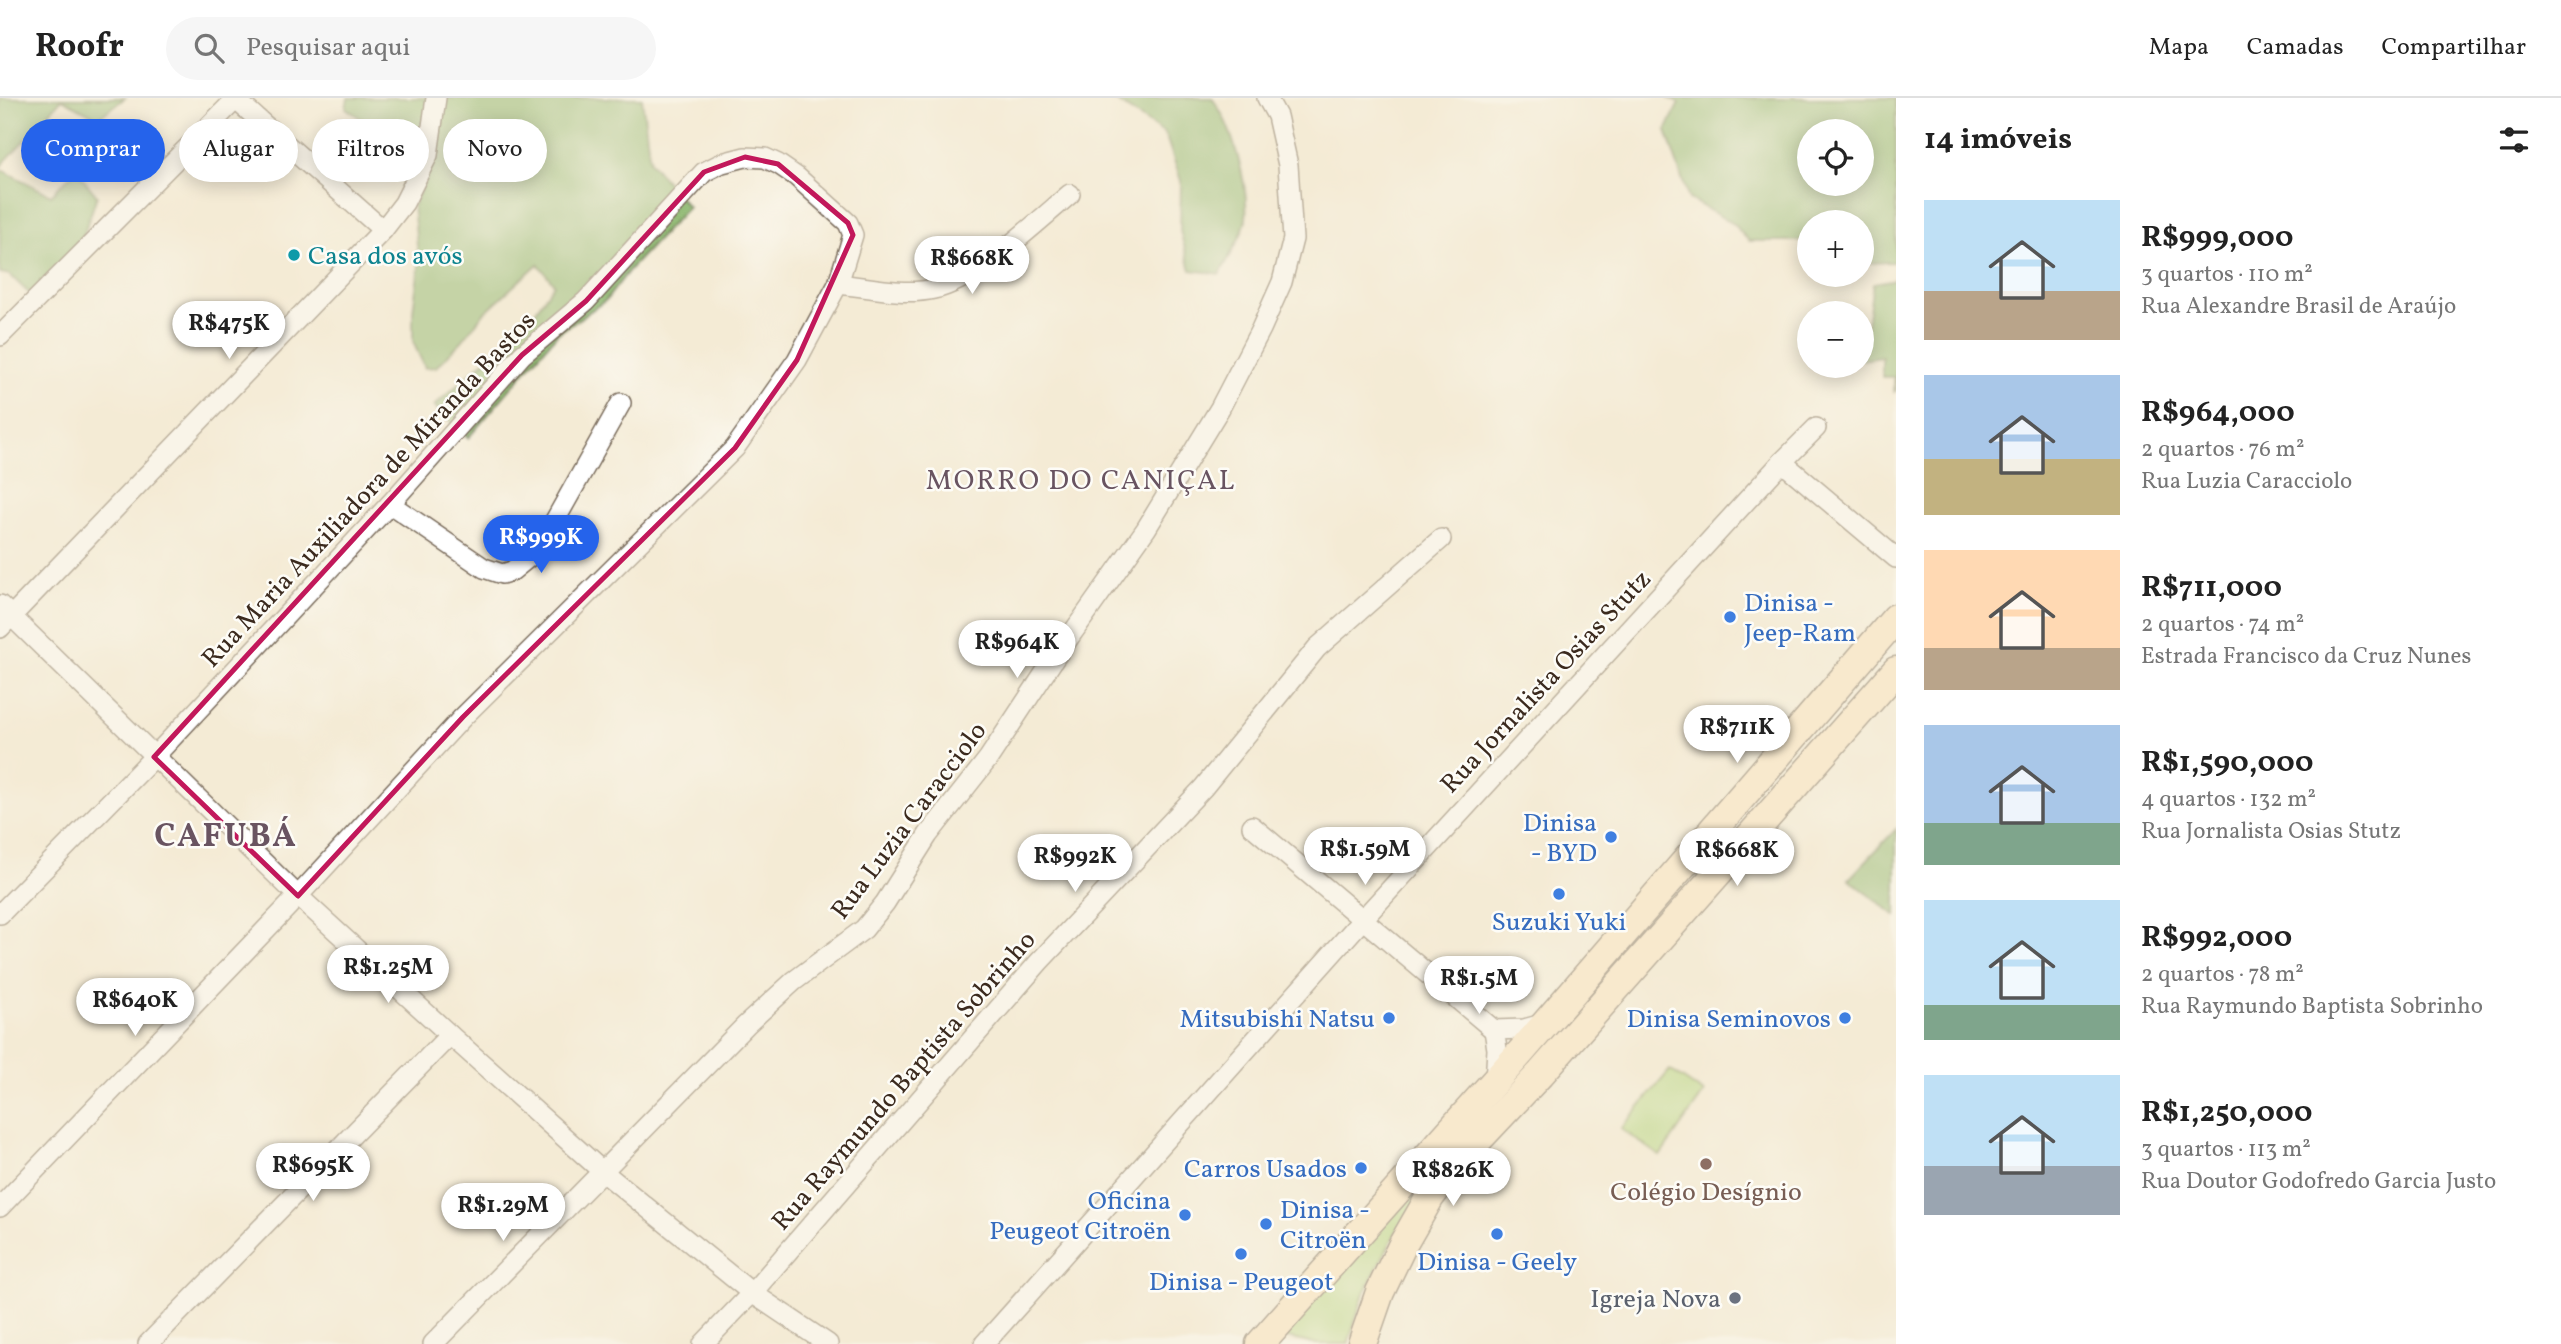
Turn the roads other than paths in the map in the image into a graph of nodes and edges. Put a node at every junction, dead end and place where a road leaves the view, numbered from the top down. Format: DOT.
graph roads {
  1 [pos="436,98"];
  2 [pos="1267,98"];
  3 [pos="236,99"];
  4 [pos="1070,194"];
  5 [pos="383,230"];
  6 [pos="838,284"];
  7 [pos="0,336"];
  8 [pos="621,403"];
  9 [pos="1816,428"];
  10 [pos="1782,462"];
  11 [pos="390,504"];
  12 [pos="1441,539"];
  13 [pos="1896,558"];
  14 [pos="4,616"];
  15 [pos="1896,618"];
  16 [pos="1896,671"];
  17 [pos="154,757"];
  18 [pos="1252,826"];
  19 [pos="298,896"];
  20 [pos="0,914"];
  21 [pos="1363,919"];
  22 [pos="1547,1023"];
  23 [pos="1494,1030"];
  24 [pos="450,1035"];
  25 [pos="1495,1082"];
  26 [pos="603,1171"];
  27 [pos="0,1207"];
  28 [pos="752,1293"];
  29 [pos="148,1344"];
  30 [pos="433,1344"];
  31 [pos="703,1344"];
  32 [pos="828,1344"];
  33 [pos="984,1344"];
  34 [pos="1260,1344"];
  35 [pos="1362,1344"];
  1 -- 5 [label="street"];
  2 -- 26 [label="street, Rua Luzia Caracciolo"];
  3 -- 5 [label="street"];
  3 -- 7 [label="street"];
  4 -- 6 [label="street"];
  5 -- 14 [label="street"];
  6 -- 11 [label="street, Rua Maria Auxiliadora de Miranda Bastos"];
  6 -- 19 [label="street"];
  8 -- 11 [label="street"];
  9 -- 10 [label="street, Rua Jornalista Osias Stutz"];
  10 -- 13 [label="street"];
  10 -- 21 [label="street, Rua Jornalista Osias Stutz"];
  11 -- 17 [label="street, Rua Maria Auxiliadora de Miranda Bastos"];
  12 -- 28 [label="street, Rua Raymundo Baptista Sobrinho"];
  14 -- 17 [label="street"];
  15 -- 22 [label="main road"];
  16 -- 35 [label="main road"];
  17 -- 19 [label="street"];
  17 -- 20 [label="street, Rua Maria Auxiliadora de Miranda Bastos"];
  18 -- 21 [label="street"];
  19 -- 24 [label="street"];
  19 -- 27 [label="street"];
  21 -- 23 [label="street"];
  21 -- 33 [label="street, Rua Jornalista Osias Stutz"];
  22 -- 23 [label="street"];
  22 -- 25 [label="main road"];
  23 -- 25 [label="street"];
  24 -- 26 [label="street"];
  24 -- 29 [label="street"];
  25 -- 34 [label="main road"];
  26 -- 28 [label="street"];
  26 -- 30 [label="street, Rua Luzia Caracciolo"];
  28 -- 31 [label="street, Rua Raymundo Baptista Sobrinho"];
  28 -- 32 [label="street"];
}
